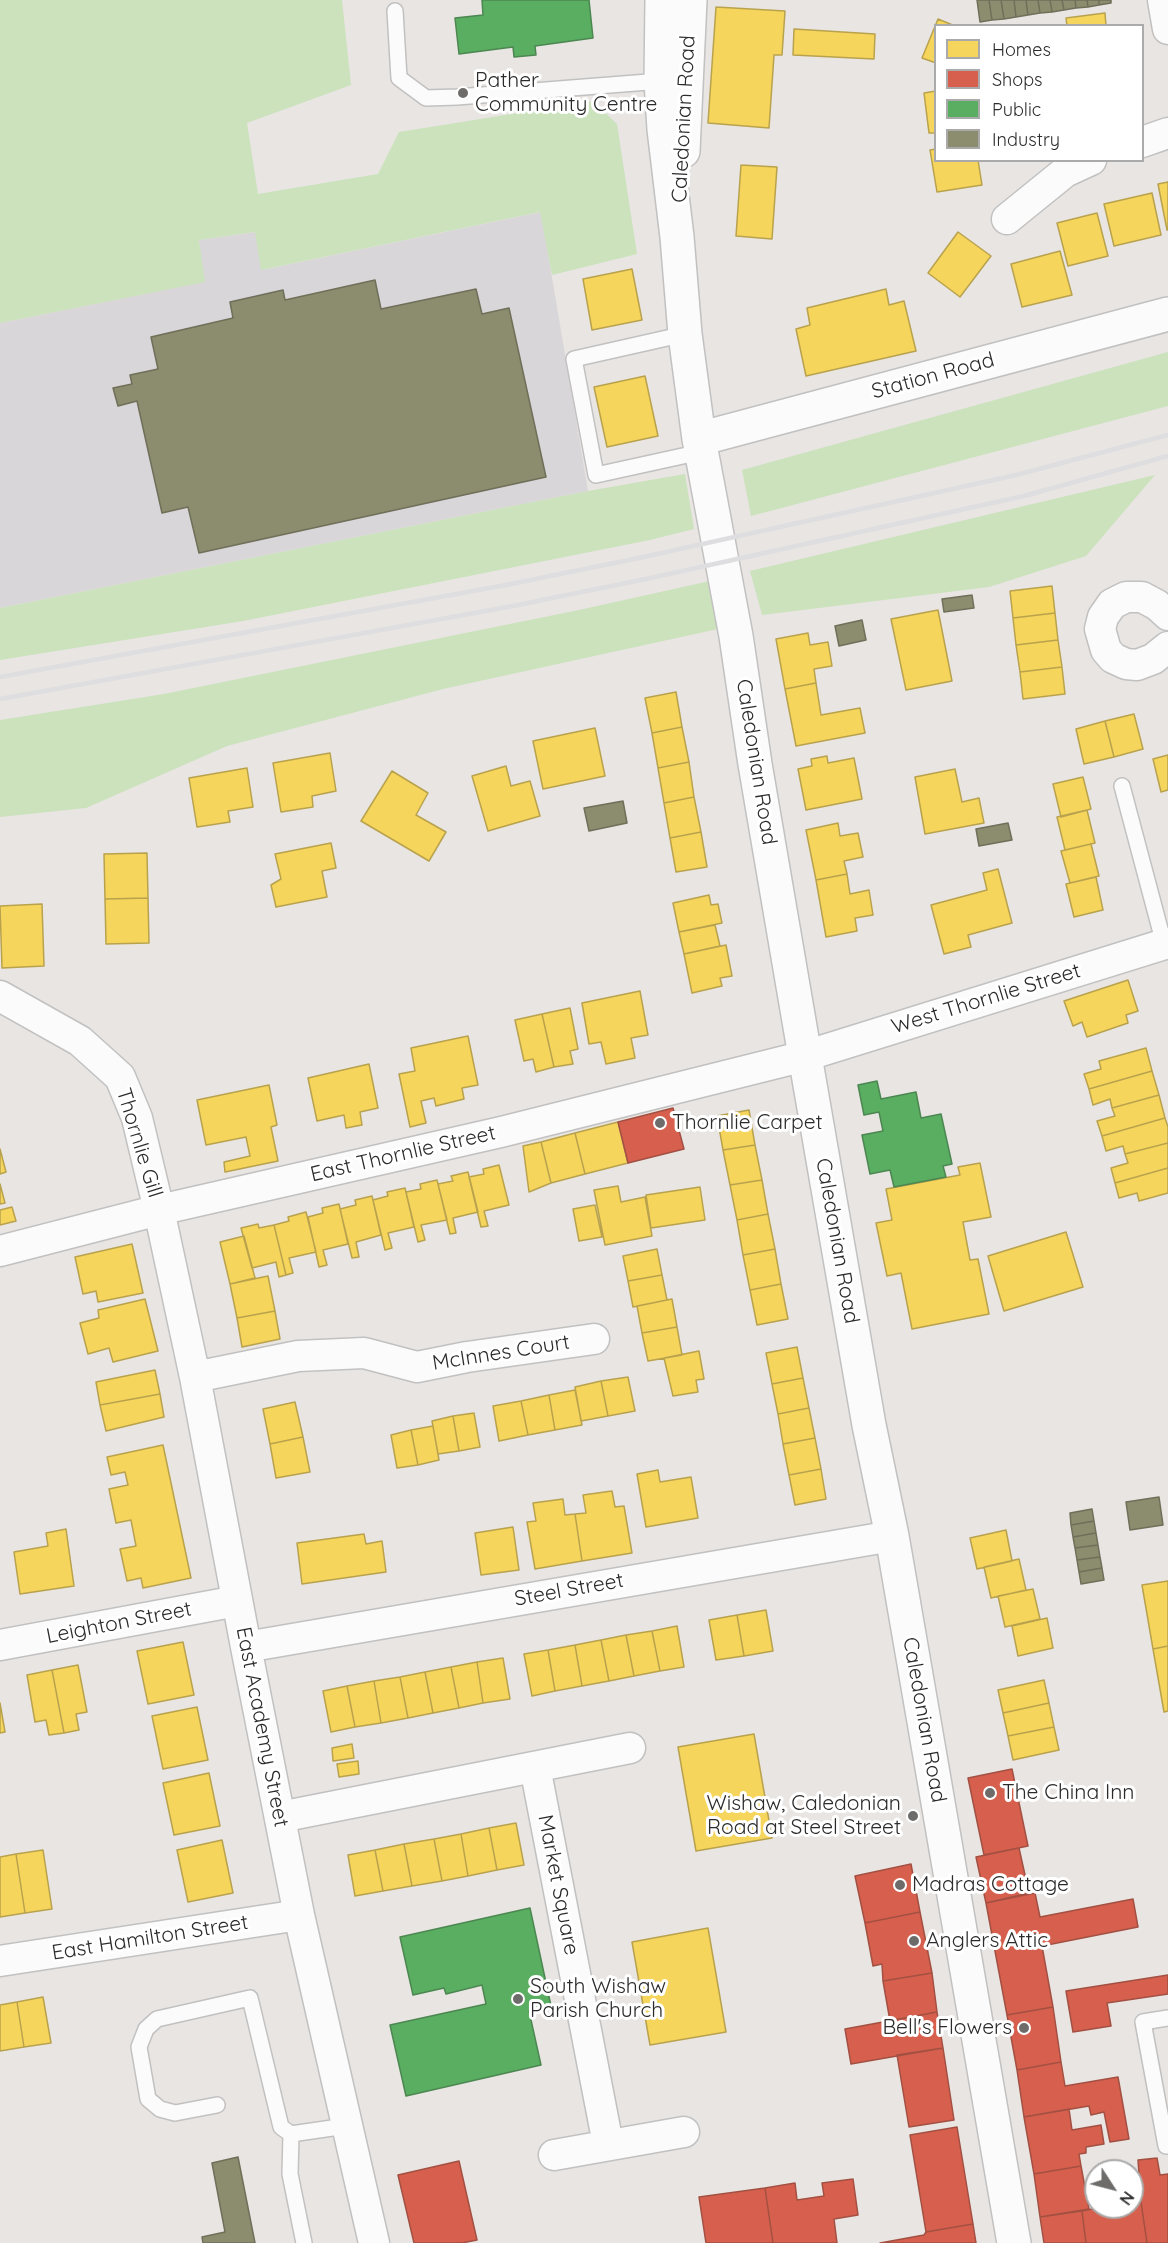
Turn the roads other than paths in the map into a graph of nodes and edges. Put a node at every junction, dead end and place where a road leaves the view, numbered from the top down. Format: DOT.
graph roads {
  1 [pos="662,0"];
  2 [pos="690,0"];
  3 [pos="1163,0"];
  4 [pos="395,11"];
  5 [pos="1168,29"];
  6 [pos="661,81"];
  7 [pos="1168,133"];
  8 [pos="1144,142"];
  9 [pos="1071,164"];
  10 [pos="1007,219"];
  11 [pos="676,237"];
  12 [pos="1168,314"];
  13 [pos="685,334"];
  14 [pos="700,445"];
  15 [pos="1168,615"];
  16 [pos="1168,647"];
  17 [pos="1122,786"];
  18 [pos="1167,949"];
  19 [pos="0,996"];
  20 [pos="805,1056"];
  21 [pos="159,1210"];
  22 [pos="0,1251"];
  23 [pos="594,1339"];
  24 [pos="195,1377"];
  25 [pos="892,1536"];
  26 [pos="237,1601"];
  27 [pos="0,1645"];
  28 [pos="246,1647"];
  29 [pos="630,1748"];
  30 [pos="535,1767"];
  31 [pos="280,1817"];
  32 [pos="299,1915"];
  33 [pos="0,1961"];
  34 [pos="1168,2018"];
  35 [pos="217,2105"];
  36 [pos="346,2126"];
  37 [pos="684,2132"];
  38 [pos="291,2134"];
  39 [pos="608,2144"];
  40 [pos="1168,2146"];
  41 [pos="554,2155"];
  42 [pos="304,2243"];
  43 [pos="374,2243"];
  44 [pos="1014,2243"];
  1 -- 6 [label="main road, Caledonian Road"];
  2 -- 11 [label="main road, Caledonian Road"];
  3 -- 5 [label="street"];
  4 -- 6 [label="lane"];
  6 -- 11 [label="main road, Caledonian Road"];
  7 -- 8 [label="street"];
  9 -- 10 [label="street"];
  11 -- 13 [label="main road, Caledonian Road"];
  12 -- 14 [label="main road, Station Road"];
  13 -- 14 [label="main road, Caledonian Road"];
  13 -- 14 [label="lane"];
  14 -- 20 [label="main road, Caledonian Road"];
  15 -- 16 [label="street"];
  17 -- 18 [label="lane"];
  18 -- 20 [label="street, West Thornlie Street"];
  19 -- 21 [label="street, Thornlie Gill"];
  20 -- 21 [label="street, East Thornlie Street"];
  20 -- 25 [label="main road, Caledonian Road"];
  21 -- 22 [label="street, East Thornlie Street"];
  21 -- 24 [label="street, East Academy Street"];
  23 -- 24 [label="street, McInnes Court"];
  24 -- 26 [label="street, East Academy Street"];
  25 -- 28 [label="street, Steel Street"];
  25 -- 44 [label="main road, Caledonian Road"];
  26 -- 27 [label="street, Leighton Street"];
  26 -- 28 [label="street, East Academy Street"];
  28 -- 31 [label="street, East Academy Street"];
  29 -- 30 [label="street"];
  30 -- 31 [label="street"];
  30 -- 39 [label="street, Market Square"];
  31 -- 32 [label="street, East Academy Street"];
  32 -- 33 [label="street, East Hamilton Street"];
  32 -- 36 [label="street, East Academy Street"];
  34 -- 40 [label="lane"];
  35 -- 38 [label="lane"];
  36 -- 38 [label="lane"];
  36 -- 43 [label="street, East Academy Street"];
  37 -- 39 [label="street"];
  38 -- 42 [label="lane"];
  39 -- 41 [label="street"];
}
